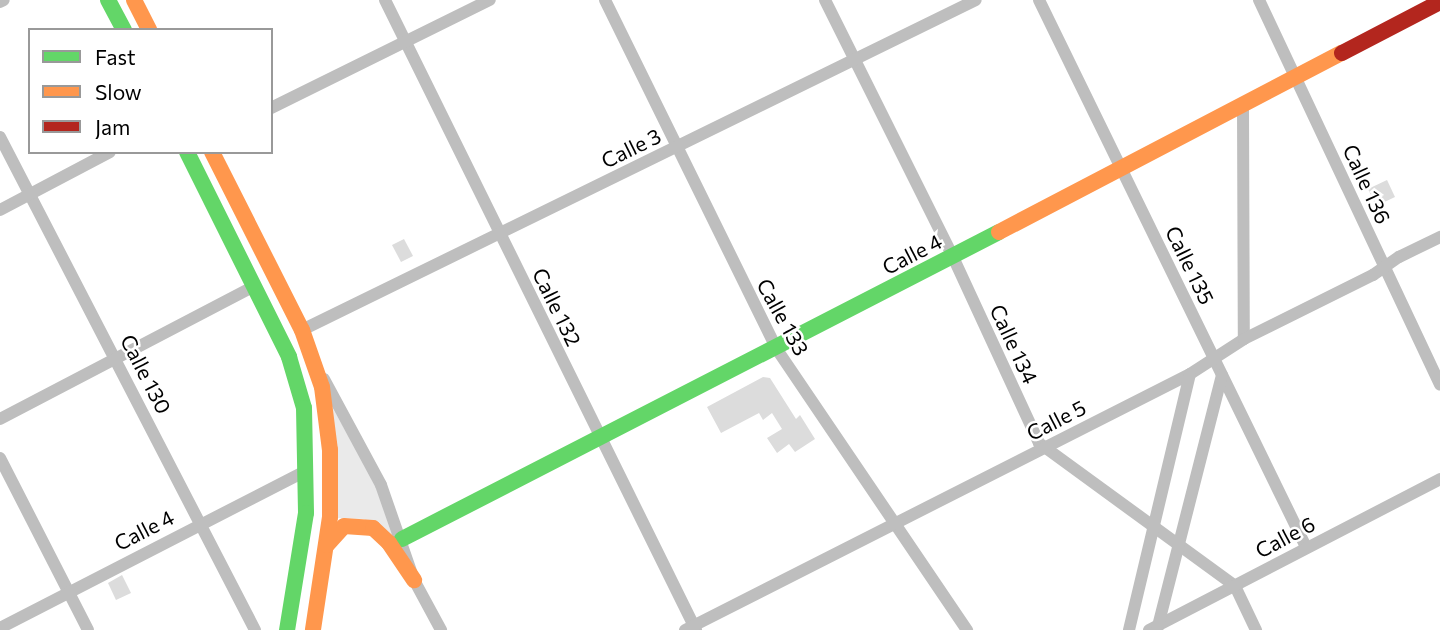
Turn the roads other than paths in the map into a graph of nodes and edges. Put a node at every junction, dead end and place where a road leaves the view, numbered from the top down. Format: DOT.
graph roads {
  1 [pos="108,0"];
  2 [pos="134,0"];
  3 [pos="384,0"];
  4 [pos="490,0"];
  5 [pos="605,0"];
  6 [pos="825,0"];
  7 [pos="976,0"];
  8 [pos="1039,0"];
  9 [pos="1259,0"];
  10 [pos="1440,2"];
  11 [pos="123,28"];
  12 [pos="148,28"];
  13 [pos="405,42"];
  14 [pos="855,60"];
  15 [pos="1295,77"];
  16 [pos="1243,106"];
  17 [pos="273,107"];
  18 [pos="0,137"];
  19 [pos="676,148"];
  20 [pos="106,154"];
  21 [pos="188,154"];
  22 [pos="213,154"];
  23 [pos="1121,167"];
  24 [pos="30,194"];
  25 [pos="0,210"];
  26 [pos="499,233"];
  27 [pos="1440,237"];
  28 [pos="953,257"];
  29 [pos="1385,267"];
  30 [pos="253,287"];
  31 [pos="302,330"];
  32 [pos="1244,339"];
  33 [pos="776,348"];
  34 [pos="116,358"];
  35 [pos="1214,358"];
  36 [pos="317,367"];
  37 [pos="1190,374"];
  38 [pos="1222,375"];
  39 [pos="1440,384"];
  40 [pos="0,419"];
  41 [pos="600,437"];
  42 [pos="1044,448"];
  43 [pos="0,458"];
  44 [pos="307,470"];
  45 [pos="1440,479"];
  46 [pos="200,525"];
  47 [pos="896,526"];
  48 [pos="1154,528"];
  49 [pos="402,539"];
  50 [pos="327,545"];
  51 [pos="1178,546"];
  52 [pos="1306,547"];
  53 [pos="414,580"];
  54 [pos="1235,586"];
  55 [pos="69,592"];
  56 [pos="0,628"];
  57 [pos="691,628"];
  58 [pos="1155,629"];
  59 [pos="88,630"];
  60 [pos="255,630"];
  61 [pos="288,630"];
  62 [pos="313,630"];
  63 [pos="441,630"];
  64 [pos="967,630"];
  65 [pos="1129,630"];
  66 [pos="1256,630"];
  1 -- 11 [label="main road"];
  2 -- 12 [label="main road"];
  3 -- 13 [label="street, Calle 132"];
  4 -- 13 [label="street"];
  5 -- 19 [label="street, Calle 133"];
  6 -- 14 [label="street, Calle 134"];
  7 -- 14 [label="street, Calle 3"];
  8 -- 23 [label="street, Calle 135"];
  9 -- 15 [label="street, Calle 136"];
  10 -- 15 [label="main road, Calle 4"];
  13 -- 17 [label="street"];
  13 -- 26 [label="street, Calle 132"];
  14 -- 19 [label="street, Calle 3"];
  14 -- 28 [label="street, Calle 134"];
  15 -- 16 [label="main road, Calle 4"];
  15 -- 29 [label="street, Calle 136"];
  16 -- 23 [label="main road, Calle 4"];
  16 -- 32 [label="street"];
  18 -- 24 [label="street, Calle 130"];
  19 -- 26 [label="street, Calle 3"];
  19 -- 33 [label="street, Calle 133"];
  20 -- 24 [label="street"];
  21 -- 30 [label="main road"];
  22 -- 31 [label="main road"];
  23 -- 28 [label="main road, Calle 4"];
  23 -- 35 [label="street, Calle 135"];
  24 -- 25 [label="street"];
  24 -- 34 [label="street, Calle 130"];
  26 -- 31 [label="street, Calle 3"];
  26 -- 41 [label="street, Calle 132"];
  27 -- 29 [label="street, Calle 5"];
  28 -- 33 [label="main road, Calle 4"];
  28 -- 42 [label="street, Calle 134"];
  29 -- 32 [label="street, Calle 5"];
  29 -- 39 [label="street, Calle 136"];
  30 -- 34 [label="street"];
  30 -- 44 [label="main road"];
  31 -- 36 [label="main road"];
  32 -- 35 [label="street, Calle 5"];
  33 -- 41 [label="main road, Calle 4"];
  33 -- 47 [label="street, Calle 133"];
  34 -- 40 [label="street"];
  34 -- 46 [label="street, Calle 130"];
  35 -- 37 [label="street, Calle 5"];
  35 -- 38 [label="street, Calle 135"];
  36 -- 49 [label="street"];
  36 -- 50 [label="main road"];
  37 -- 42 [label="street, Calle 5"];
  37 -- 48 [label="street"];
  38 -- 51 [label="street"];
  38 -- 52 [label="street, Calle 135"];
  41 -- 49 [label="main road, Calle 4"];
  41 -- 57 [label="street, Calle 132"];
  42 -- 47 [label="street, Calle 5"];
  42 -- 48 [label="street, Calle 134"];
  43 -- 55 [label="street"];
  44 -- 46 [label="street, Calle 4"];
  44 -- 61 [label="main road"];
  45 -- 52 [label="street, Calle 6"];
  46 -- 55 [label="street, Calle 4"];
  46 -- 60 [label="street, Calle 130"];
  47 -- 57 [label="street, Calle 5"];
  47 -- 64 [label="street, Calle 133"];
  48 -- 51 [label="street, Calle 134"];
  48 -- 65 [label="street"];
  49 -- 53 [label="street"];
  50 -- 53 [label="main road"];
  50 -- 62 [label="main road"];
  51 -- 54 [label="street, Calle 134"];
  51 -- 58 [label="street"];
  52 -- 54 [label="street, Calle 6"];
  53 -- 63 [label="street"];
  54 -- 58 [label="street, Calle 6"];
  54 -- 66 [label="street, Calle 134"];
  55 -- 56 [label="street, Calle 4"];
  55 -- 59 [label="street"];
}
